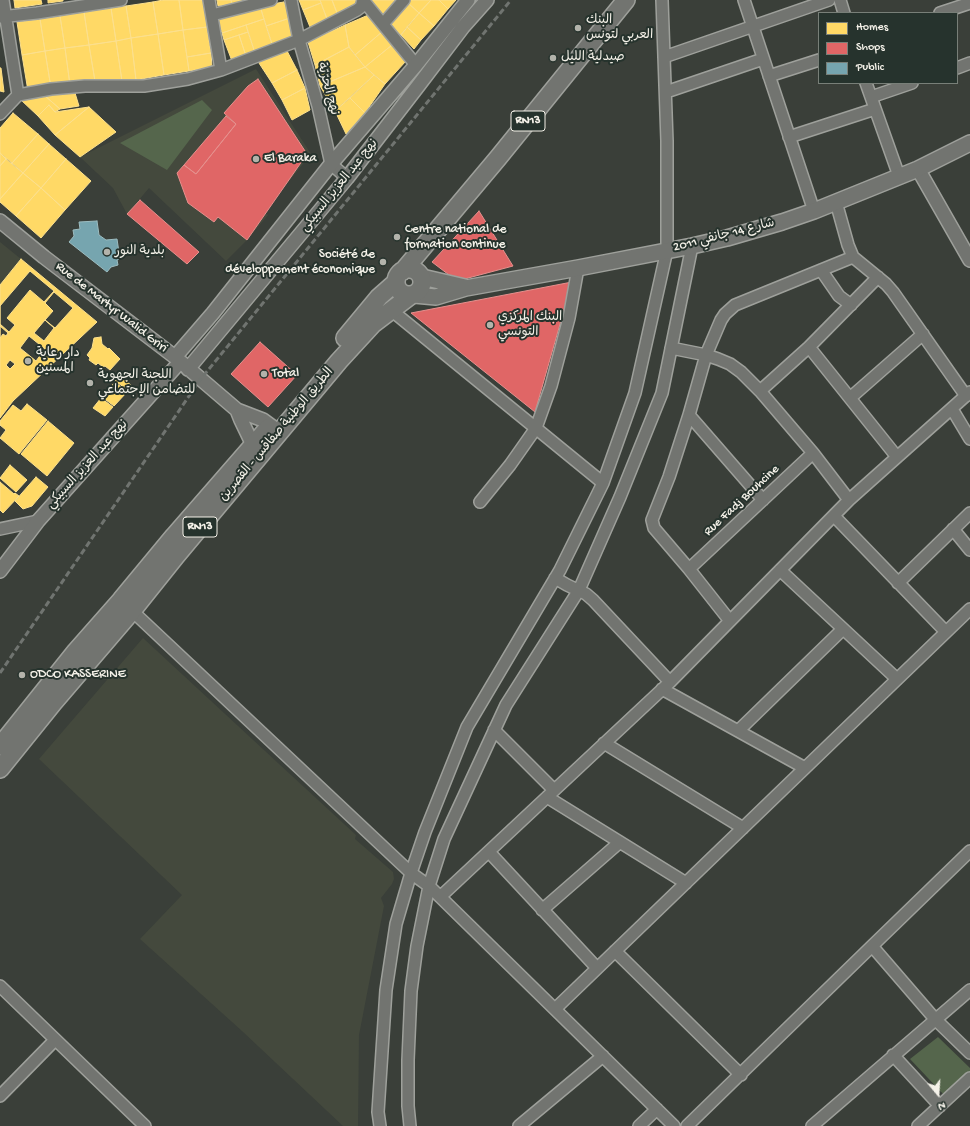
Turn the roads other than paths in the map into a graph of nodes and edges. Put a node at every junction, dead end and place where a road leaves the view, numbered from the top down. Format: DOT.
graph roads {
  1 [pos="3,0"];
  2 [pos="121,0"];
  3 [pos="209,0"];
  4 [pos="272,0"];
  5 [pos="291,0"];
  6 [pos="363,0"];
  7 [pos="404,0"];
  8 [pos="468,0"];
  9 [pos="487,0"];
  10 [pos="626,0"];
  11 [pos="662,0"];
  12 [pos="744,0"];
  13 [pos="829,0"];
  14 [pos="840,0"];
  15 [pos="970,3"];
  16 [pos="844,12"];
  17 [pos="943,12"];
  18 [pos="3,16"];
  19 [pos="212,16"];
  20 [pos="382,24"];
  21 [pos="752,26"];
  22 [pos="299,40"];
  23 [pos="664,57"];
  24 [pos="764,59"];
  25 [pos="818,60"];
  26 [pos="970,63"];
  27 [pos="416,65"];
  28 [pos="958,68"];
  29 [pos="221,70"];
  30 [pos="769,76"];
  31 [pos="866,84"];
  32 [pos="909,84"];
  33 [pos="666,92"];
  34 [pos="18,95"];
  35 [pos="870,97"];
  36 [pos="875,109"];
  37 [pos="0,114"];
  38 [pos="789,137"];
  39 [pos="970,143"];
  40 [pos="331,164"];
  41 [pos="918,169"];
  42 [pos="899,176"];
  43 [pos="347,178"];
  44 [pos="836,202"];
  45 [pos="814,211"];
  46 [pos="0,221"];
  47 [pos="692,246"];
  48 [pos="667,250"];
  49 [pos="853,257"];
  50 [pos="970,260"];
  51 [pos="578,268"];
  52 [pos="821,270"];
  53 [pos="410,276"];
  54 [pos="878,277"];
  55 [pos="466,288"];
  56 [pos="412,295"];
  57 [pos="851,305"];
  58 [pos="391,310"];
  59 [pos="922,334"];
  60 [pos="809,347"];
  61 [pos="671,348"];
  62 [pos="706,355"];
  63 [pos="181,363"];
  64 [pos="760,392"];
  65 [pos="968,394"];
  66 [pos="850,398"];
  67 [pos="952,409"];
  68 [pos="237,410"];
  69 [pos="689,415"];
  70 [pos="275,428"];
  71 [pos="536,428"];
  72 [pos="970,439"];
  73 [pos="258,449"];
  74 [pos="813,453"];
  75 [pos="897,457"];
  76 [pos="603,483"];
  77 [pos="763,500"];
  78 [pos="849,500"];
  79 [pos="480,502"];
  80 [pos="970,513"];
  81 [pos="834,516"];
  82 [pos="38,521"];
  83 [pos="2,526"];
  84 [pos="953,529"];
  85 [pos="970,550"];
  86 [pos="689,569"];
  87 [pos="780,570"];
  88 [pos="0,571"];
  89 [pos="555,578"];
  90 [pos="898,583"];
  91 [pos="578,590"];
  92 [pos="126,606"];
  93 [pos="970,609"];
  94 [pos="730,621"];
  95 [pos="843,629"];
  96 [pos="946,632"];
  97 [pos="897,679"];
  98 [pos="666,686"];
  99 [pos="28,722"];
  100 [pos="494,730"];
  101 [pos="738,731"];
  102 [pos="604,743"];
  103 [pos="0,746"];
  104 [pos="805,768"];
  105 [pos="0,769"];
  106 [pos="551,794"];
  107 [pos="743,828"];
  108 [pos="620,842"];
  109 [pos="970,851"];
  110 [pos="489,852"];
  111 [pos="411,873"];
  112 [pos="686,883"];
  113 [pos="429,886"];
  114 [pos="440,897"];
  115 [pos="542,910"];
  116 [pos="872,946"];
  117 [pos="615,951"];
  118 [pos="597,968"];
  119 [pos="0,986"];
  120 [pos="970,990"];
  121 [pos="555,1009"];
  122 [pos="935,1020"];
  123 [pos="55,1040"];
  124 [pos="970,1053"];
  125 [pos="603,1056"];
  126 [pos="893,1056"];
  127 [pos="741,1074"];
  128 [pos="970,1078"];
  129 [pos="0,1096"];
  130 [pos="940,1106"];
  131 [pos="657,1109"];
  132 [pos="145,1126"];
  133 [pos="380,1126"];
  134 [pos="410,1126"];
  135 [pos="519,1126"];
  136 [pos="639,1126"];
  137 [pos="674,1126"];
  138 [pos="687,1126"];
  139 [pos="812,1126"];
  140 [pos="918,1126"];
  1 -- 18 [label="street"];
  2 -- 18 [label="street"];
  3 -- 19 [label="street"];
  4 -- 19 [label="street"];
  5 -- 22 [label="street, نهج الحرّيّة"];
  6 -- 20 [label="street"];
  6 -- 22 [label="street"];
  7 -- 20 [label="street"];
  8 -- 27 [label="street, نهج عبد العزيز السبيكي"];
  9 -- 43 [label="street, نهج عبد العزيز السبيكي"];
  10 -- 53 [label="main road, RN13"];
  11 -- 23 [label="street"];
  12 -- 21 [label="street"];
  13 -- 21 [label="street"];
  14 -- 16 [label="street"];
  15 -- 17 [label="street"];
  18 -- 34 [label="street"];
  19 -- 29 [label="street"];
  20 -- 27 [label="street"];
  21 -- 23 [label="street"];
  21 -- 24 [label="street"];
  22 -- 29 [label="street"];
  22 -- 40 [label="street, نهج الحرّيّة"];
  23 -- 33 [label="street"];
  24 -- 30 [label="street"];
  24 -- 33 [label="street"];
  25 -- 30 [label="street"];
  26 -- 28 [label="street"];
  27 -- 40 [label="street, نهج عبد العزيز السبيكي"];
  29 -- 34 [label="street"];
  30 -- 38 [label="street"];
  31 -- 35 [label="street"];
  32 -- 35 [label="street"];
  33 -- 48 [label="street"];
  34 -- 37 [label="street"];
  35 -- 36 [label="street"];
  36 -- 38 [label="street"];
  36 -- 42 [label="street"];
  38 -- 45 [label="street"];
  39 -- 41 [label="main road, شارع 14 جانفي 2011"];
  40 -- 43 [label="street"];
  40 -- 63 [label="street, نهج عبد العزيز السبيكي"];
  41 -- 42 [label="main road, شارع 14 جانفي 2011"];
  41 -- 50 [label="street"];
  42 -- 44 [label="main road, شارع 14 جانفي 2011"];
  43 -- 63 [label="street, نهج عبد العزيز السبيكي"];
  44 -- 45 [label="main road, شارع 14 جانفي 2011"];
  44 -- 49 [label="street"];
  45 -- 47 [label="main road, شارع 14 جانفي 2011"];
  46 -- 63 [label="street, Rue de Martyr Walid Griri"];
  47 -- 48 [label="main road, شارع 14 جانفي 2011"];
  47 -- 61 [label="street"];
  48 -- 51 [label="main road, شارع 14 جانفي 2011"];
  48 -- 76 [label="street"];
  49 -- 52 [label="street"];
  49 -- 54 [label="street"];
  51 -- 55 [label="main road, شارع 14 جانفي 2011"];
  51 -- 71 [label="street"];
  52 -- 57 [label="street"];
  52 -- 62 [label="street"];
  53 -- 55 [label="main road, شارع 14 جانفي 2011"];
  53 -- 56 [label="main road, RN13"];
  53 -- 56 [label="main road"];
  53 -- 70 [label="main road, الطريق الوطنية صفاقس - القصرين / RN13"];
  54 -- 57 [label="street"];
  54 -- 59 [label="street"];
  55 -- 56 [label="main road, شارع 14 جانفي 2011"];
  56 -- 58 [label="main road, الطريق الوطنية صفاقس - القصرين / RN13"];
  57 -- 60 [label="street"];
  58 -- 70 [label="main road, الطريق الوطنية صفاقس - القصرين / RN13"];
  58 -- 71 [label="street"];
  59 -- 65 [label="street"];
  59 -- 66 [label="street"];
  60 -- 64 [label="street"];
  60 -- 66 [label="street"];
  61 -- 62 [label="street"];
  61 -- 91 [label="street"];
  62 -- 64 [label="street"];
  62 -- 69 [label="street"];
  63 -- 68 [label="street, Rue de Martyr Walid Griri"];
  63 -- 82 [label="street, نهج عبد العزيز السبيكي"];
  64 -- 74 [label="street"];
  65 -- 67 [label="street"];
  66 -- 75 [label="street"];
  67 -- 72 [label="street"];
  67 -- 75 [label="street"];
  68 -- 70 [label="street"];
  68 -- 73 [label="street, Rue de Martyr Walid Griri"];
  69 -- 77 [label="street"];
  69 -- 86 [label="street"];
  70 -- 73 [label="main road, الطريق الوطنية صفاقس - القصرين / RN13"];
  71 -- 76 [label="street"];
  71 -- 79 [label="street"];
  73 -- 92 [label="main road, الطريق الوطنية صفاقس - القصرين / RN13"];
  74 -- 77 [label="street, Rue Fadj Bouhcine"];
  74 -- 78 [label="street"];
  75 -- 78 [label="street"];
  76 -- 89 [label="street"];
  77 -- 86 [label="street, Rue Fadj Bouhcine"];
  78 -- 81 [label="street"];
  80 -- 84 [label="street"];
  81 -- 87 [label="street"];
  81 -- 90 [label="street"];
  82 -- 83 [label="street"];
  82 -- 88 [label="street, نهج عبد العزيز السبيكي"];
  84 -- 85 [label="street"];
  84 -- 90 [label="street"];
  86 -- 94 [label="street"];
  87 -- 94 [label="street"];
  87 -- 95 [label="street"];
  89 -- 91 [label="street"];
  89 -- 111 [label="street"];
  90 -- 96 [label="street"];
  91 -- 98 [label="street"];
  91 -- 100 [label="street"];
  92 -- 99 [label="main road, الطريق الوطنية صفاقس - القصرين / RN13"];
  92 -- 111 [label="street"];
  93 -- 96 [label="street"];
  94 -- 98 [label="street"];
  95 -- 97 [label="street"];
  95 -- 101 [label="street"];
  96 -- 97 [label="street"];
  97 -- 104 [label="street"];
  98 -- 101 [label="street"];
  98 -- 102 [label="street"];
  99 -- 103 [label="main road, الطريق الوطنية صفاقس - القصرين / RN13"];
  99 -- 105 [label="main road, الطريق الوطنية صفاقس - القصرين / RN13"];
  100 -- 106 [label="street"];
  100 -- 113 [label="street"];
  101 -- 104 [label="street"];
  102 -- 106 [label="street"];
  102 -- 107 [label="street"];
  104 -- 107 [label="street"];
  106 -- 108 [label="street"];
  106 -- 110 [label="street"];
  107 -- 112 [label="street"];
  108 -- 112 [label="street"];
  108 -- 115 [label="street"];
  109 -- 116 [label="street"];
  110 -- 114 [label="street"];
  110 -- 115 [label="street"];
  111 -- 113 [label="street"];
  111 -- 133 [label="street"];
  112 -- 117 [label="street"];
  113 -- 114 [label="street"];
  113 -- 134 [label="street"];
  114 -- 121 [label="street"];
  115 -- 118 [label="street"];
  116 -- 122 [label="street"];
  116 -- 127 [label="street"];
  117 -- 118 [label="street"];
  117 -- 127 [label="street"];
  118 -- 121 [label="street"];
  119 -- 123 [label="street"];
  120 -- 122 [label="street"];
  121 -- 125 [label="street"];
  122 -- 124 [label="street"];
  122 -- 126 [label="street"];
  123 -- 129 [label="street"];
  123 -- 132 [label="street"];
  125 -- 131 [label="street"];
  125 -- 135 [label="street"];
  126 -- 130 [label="street"];
  126 -- 139 [label="street"];
  127 -- 138 [label="street"];
  128 -- 130 [label="street"];
  130 -- 140 [label="street"];
  131 -- 136 [label="street"];
  131 -- 137 [label="street"];
}
